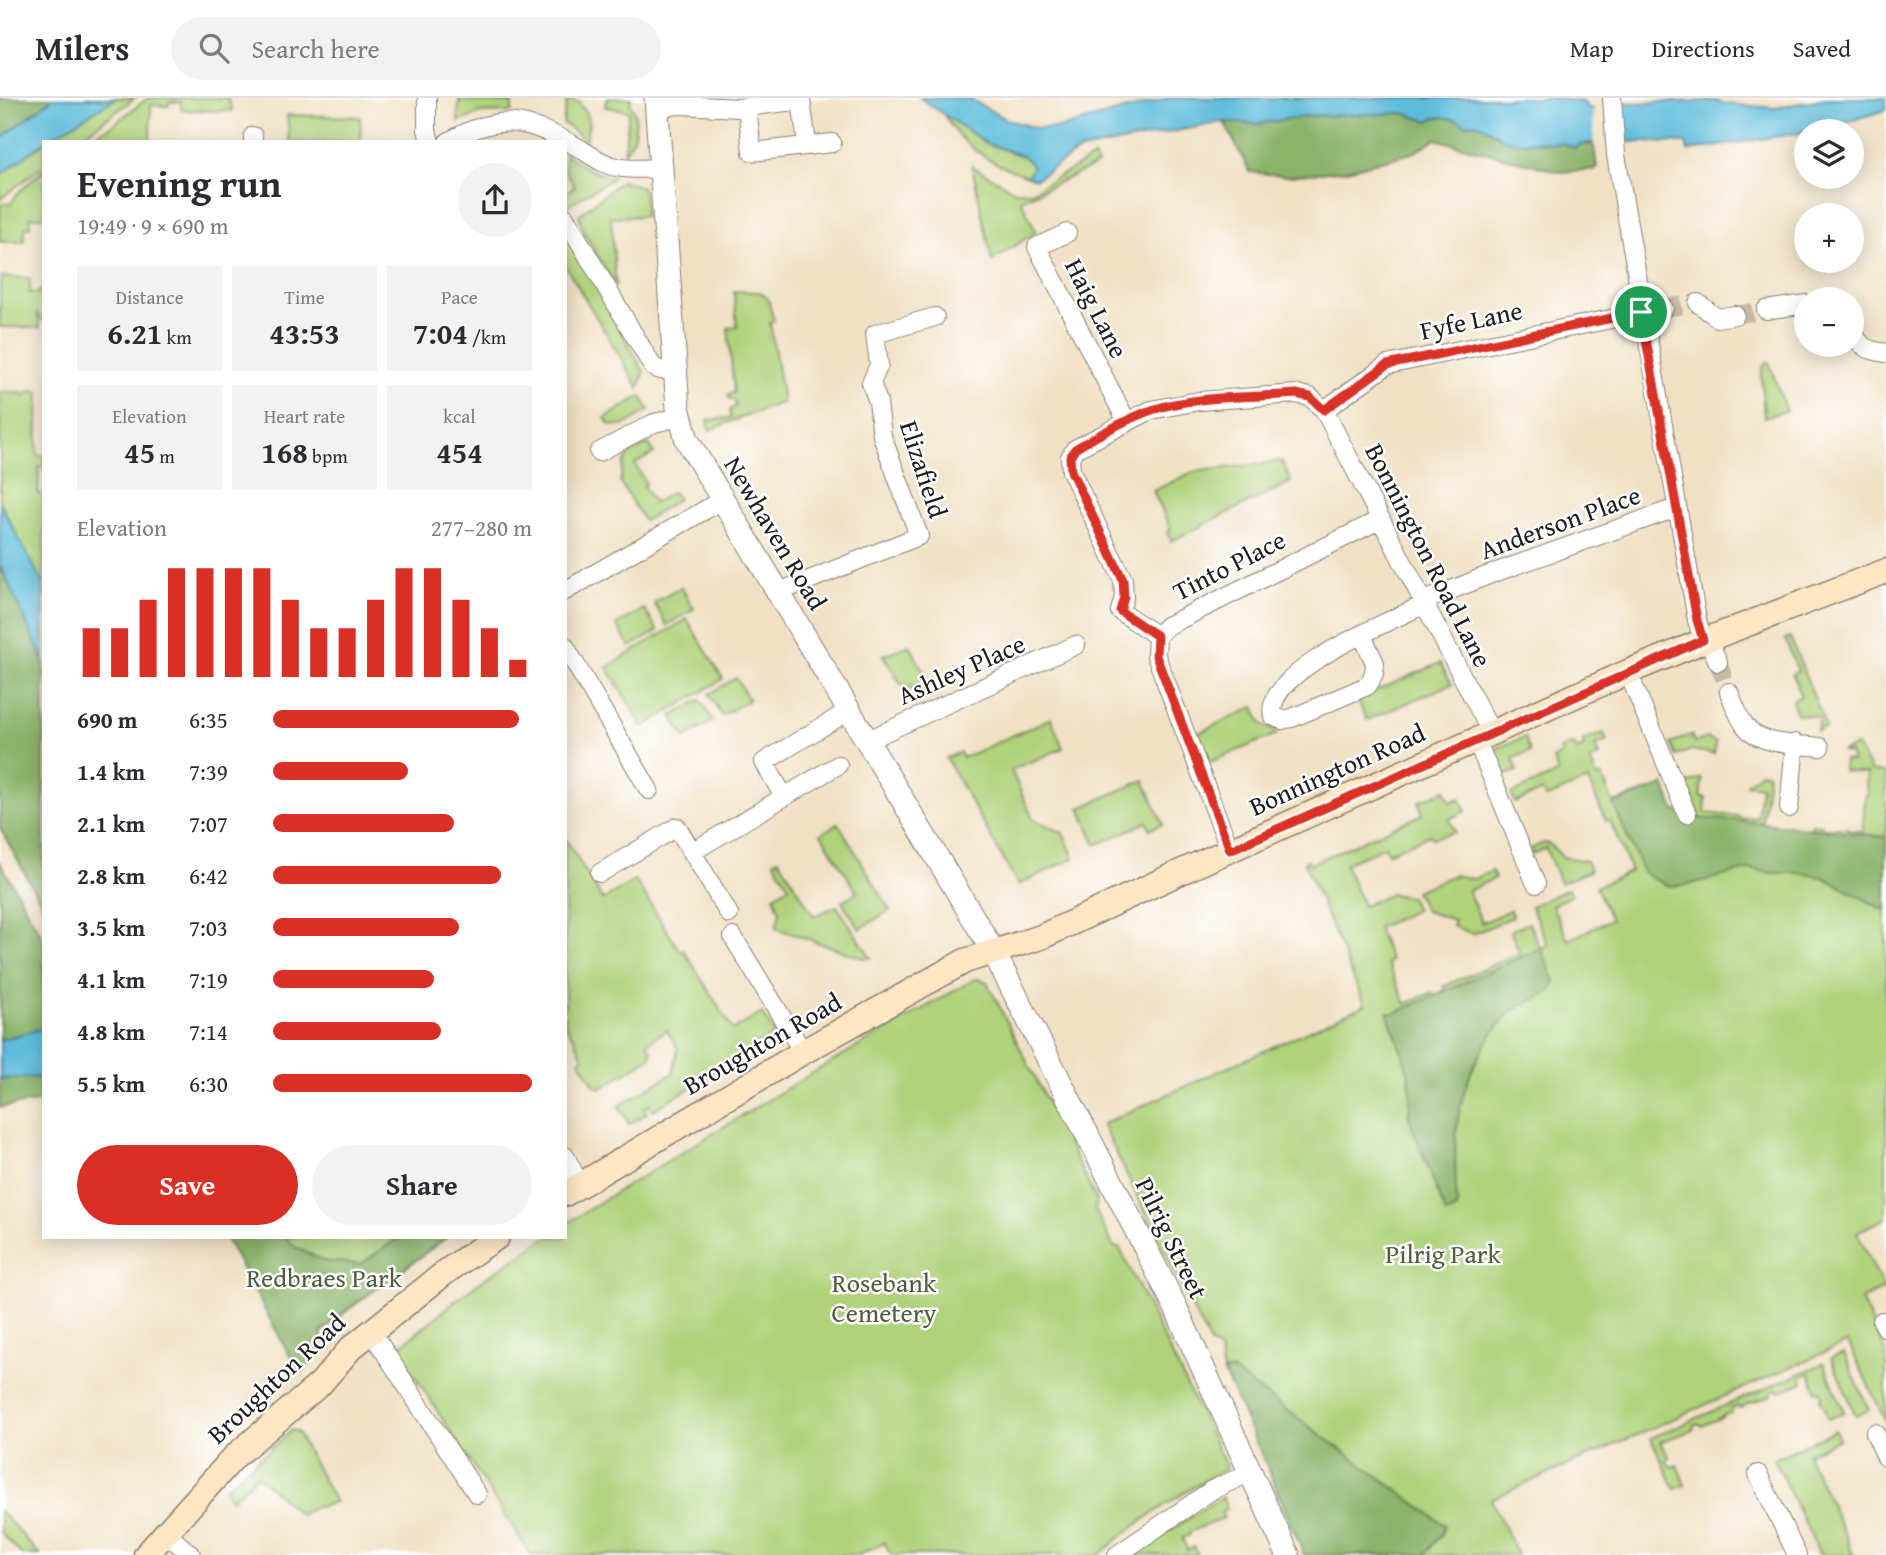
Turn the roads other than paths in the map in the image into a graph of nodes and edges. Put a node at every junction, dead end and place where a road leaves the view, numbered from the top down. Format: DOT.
graph roads {
  1 [pos="427,98"];
  2 [pos="1612,98"];
  3 [pos="656,102"];
  4 [pos="747,107"];
  5 [pos="430,140"];
  6 [pos="452,140"];
  7 [pos="564,140"];
  8 [pos="567,142"];
  9 [pos="832,143"];
  10 [pos="807,144"];
  11 [pos="660,168"];
  12 [pos="567,220"];
  13 [pos="1067,233"];
  14 [pos="1698,303"];
  15 [pos="1794,306"];
  16 [pos="1664,308"];
  17 [pos="1766,310"];
  18 [pos="1641,312"];
  19 [pos="1735,315"];
  20 [pos="935,317"];
  21 [pos="1864,347"];
  22 [pos="1886,353"];
  23 [pos="676,369"];
  24 [pos="1321,406"];
  25 [pos="680,417"];
  26 [pos="1126,422"];
  27 [pos="599,452"];
  28 [pos="724,499"];
  29 [pos="1676,508"];
  30 [pos="1381,519"];
  31 [pos="1886,571"];
  32 [pos="567,590"];
  33 [pos="779,592"];
  34 [pos="1424,603"];
  35 [pos="1362,635"];
  36 [pos="1157,636"];
  37 [pos="1706,640"];
  38 [pos="1076,645"];
  39 [pos="567,649"];
  40 [pos="1718,662"];
  41 [pos="1628,672"];
  42 [pos="1729,692"];
  43 [pos="850,710"];
  44 [pos="1484,736"];
  45 [pos="868,740"];
  46 [pos="1795,743"];
  47 [pos="1820,747"];
  48 [pos="838,765"];
  49 [pos="649,790"];
  50 [pos="784,797"];
  51 [pos="1789,808"];
  52 [pos="1687,814"];
  53 [pos="1230,850"];
  54 [pos="692,852"];
  55 [pos="600,873"];
  56 [pos="1536,884"];
  57 [pos="729,914"];
  58 [pos="733,937"];
  59 [pos="993,951"];
  60 [pos="803,1052"];
  61 [pos="567,1164"];
  62 [pos="573,1189"];
  63 [pos="494,1239"];
  64 [pos="371,1331"];
  65 [pos="1875,1433"];
  66 [pos="1886,1457"];
  67 [pos="1251,1472"];
  68 [pos="1758,1474"];
  69 [pos="477,1494"];
  70 [pos="165,1532"];
  71 [pos="146,1555"];
  72 [pos="191,1555"];
  73 [pos="1117,1555"];
  74 [pos="1288,1555"];
  75 [pos="1797,1555"];
  1 -- 5 [label="street"];
  2 -- 18 [label="street, Anderson Place"];
  3 -- 4 [label="street"];
  3 -- 11 [label="street, Newhaven Road"];
  4 -- 10 [label="street"];
  4 -- 10 [label="street"];
  6 -- 7 [label="street"];
  8 -- 11 [label="street"];
  9 -- 10 [label="street"];
  11 -- 23 [label="street, Newhaven Road"];
  12 -- 23 [label="street"];
  13 -- 26 [label="street, Haig Lane"];
  14 -- 19 [label="street"];
  15 -- 17 [label="street"];
  16 -- 18 [label="street, Fyfe Lane"];
  18 -- 24 [label="street, Fyfe Lane"];
  18 -- 29 [label="street, Anderson Place"];
  20 -- 33 [label="street, Elizafield"];
  21 -- 22 [label="street"];
  23 -- 25 [label="street, Newhaven Road"];
  24 -- 26 [label="street"];
  24 -- 30 [label="street, Bonnington Road Lane"];
  25 -- 27 [label="street"];
  25 -- 28 [label="street, Newhaven Road"];
  26 -- 36 [label="street"];
  28 -- 32 [label="street"];
  28 -- 33 [label="street, Newhaven Road"];
  29 -- 34 [label="street, Anderson Place"];
  29 -- 37 [label="street, Anderson Place"];
  30 -- 34 [label="street, Bonnington Road Lane"];
  30 -- 36 [label="street, Tinto Place"];
  31 -- 37 [label="main road, Bonnington Road"];
  33 -- 43 [label="street, Newhaven Road"];
  34 -- 35 [label="street, Anderson Place"];
  34 -- 44 [label="street, Bonnington Road Lane"];
  35 -- 35 [label="street, Anderson Place"];
  36 -- 53 [label="street, Tinto Place"];
  37 -- 40 [label="street, Anderson Place"];
  37 -- 41 [label="main road, Bonnington Road"];
  38 -- 45 [label="street, Ashley Place"];
  39 -- 49 [label="street"];
  41 -- 44 [label="main road, Bonnington Road"];
  41 -- 52 [label="street"];
  42 -- 46 [label="street"];
  43 -- 45 [label="street, Newhaven Road"];
  43 -- 50 [label="street"];
  44 -- 53 [label="main road, Bonnington Road"];
  44 -- 56 [label="street, Bonnington Road Lane"];
  45 -- 59 [label="street, Newhaven Road"];
  46 -- 47 [label="street"];
  46 -- 51 [label="street"];
  48 -- 50 [label="street"];
  50 -- 54 [label="street"];
  53 -- 59 [label="main road, Bonnington Road"];
  54 -- 55 [label="street"];
  54 -- 57 [label="street"];
  58 -- 60 [label="street"];
  59 -- 60 [label="main road, Broughton Road"];
  59 -- 67 [label="street, Pilrig Street"];
  60 -- 62 [label="main road, Broughton Road"];
  61 -- 62 [label="street"];
  63 -- 64 [label="main road, Broughton Road"];
  64 -- 69 [label="street"];
  64 -- 70 [label="main road, Broughton Road"];
  65 -- 66 [label="street"];
  67 -- 73 [label="street"];
  67 -- 74 [label="street, Pilrig Street"];
  68 -- 75 [label="street"];
  70 -- 71 [label="main road, Broughton Road"];
  70 -- 72 [label="street"];
}
